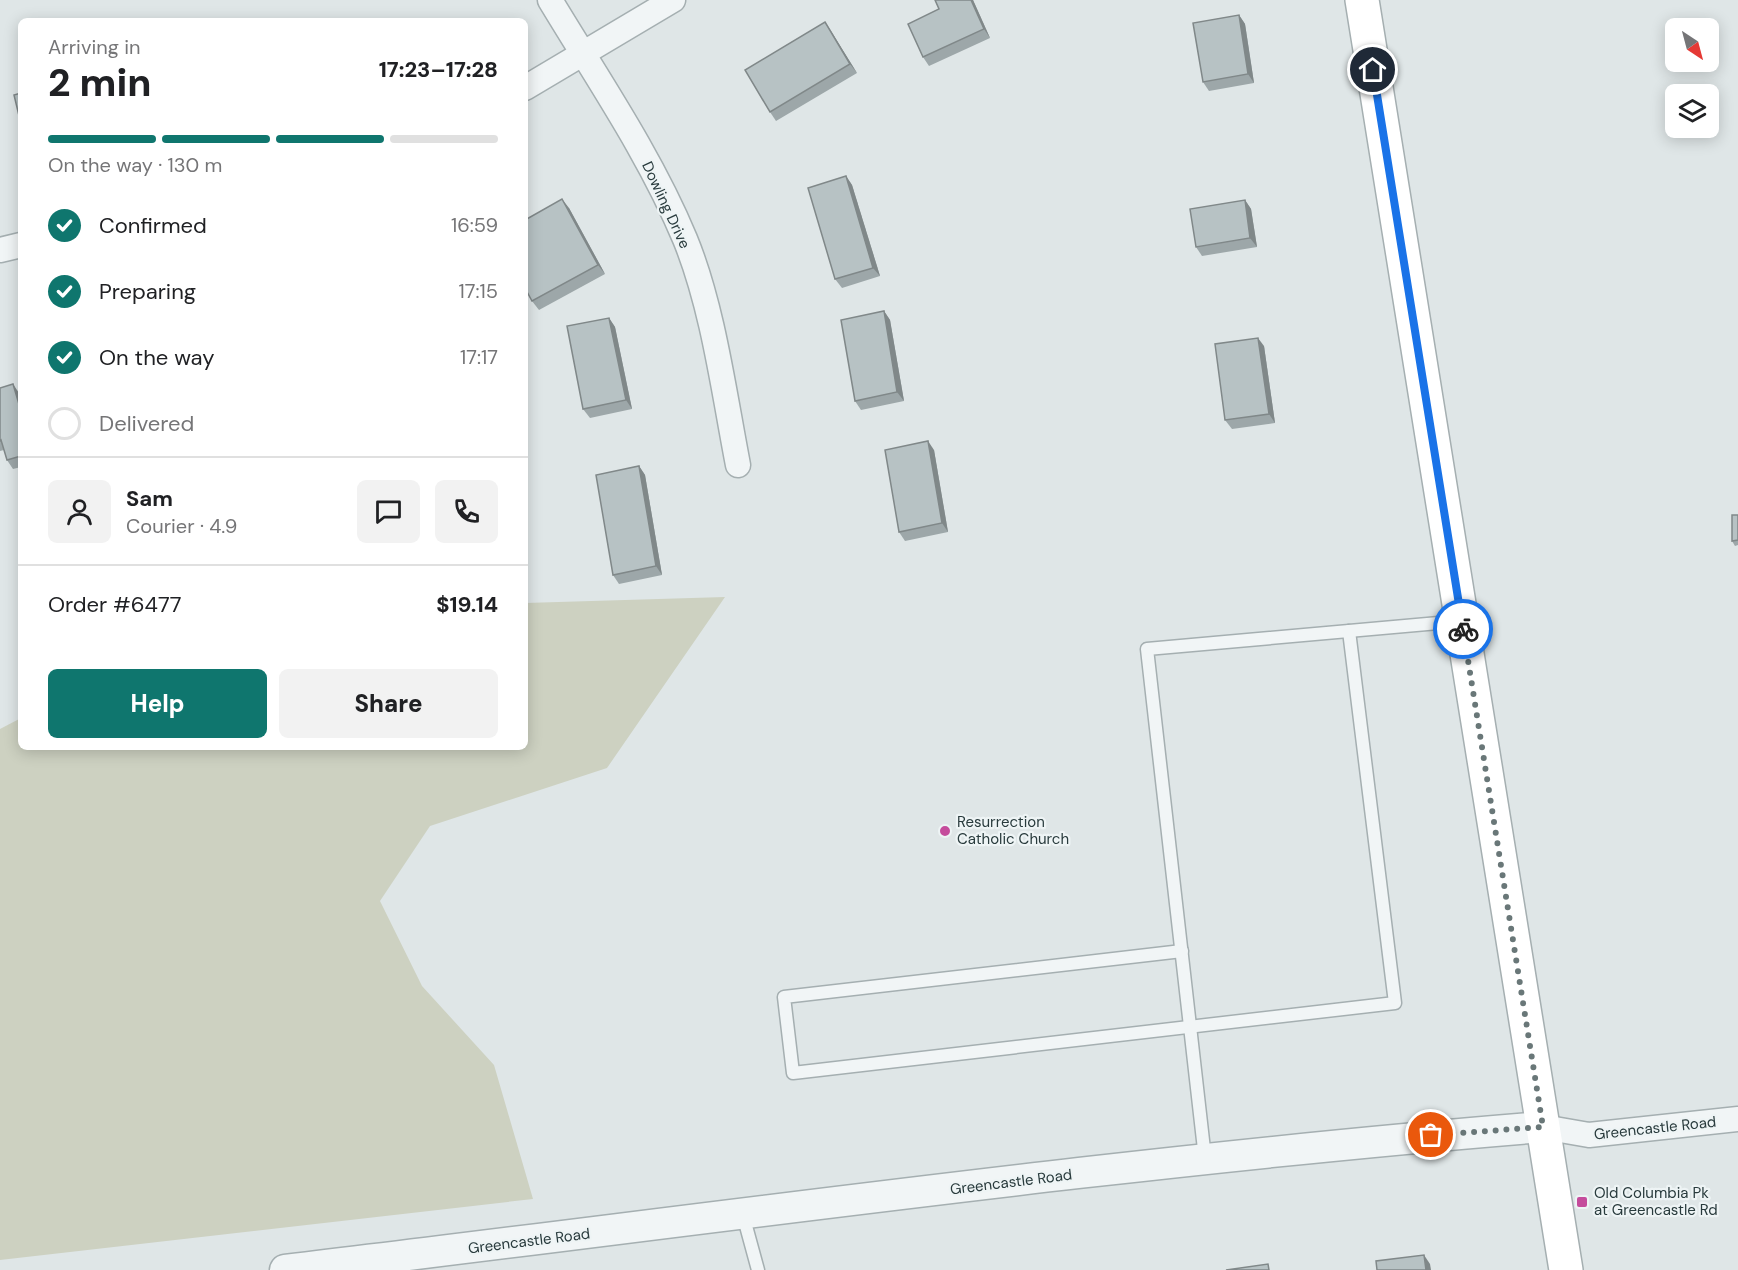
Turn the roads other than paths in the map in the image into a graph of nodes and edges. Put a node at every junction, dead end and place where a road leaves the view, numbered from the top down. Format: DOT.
graph roads {
  1 [pos="550,0"];
  2 [pos="673,0"];
  3 [pos="1362,0"];
  4 [pos="583,54"];
  5 [pos="528,86"];
  6 [pos="18,245"];
  7 [pos="0,250"];
  8 [pos="738,465"];
  9 [pos="1461,621"];
  10 [pos="1349,631"];
  11 [pos="1182,951"];
  12 [pos="1190,1025"];
  13 [pos="1738,1119"];
  14 [pos="1543,1127"];
  15 [pos="1205,1159"];
  16 [pos="742,1213"];
  17 [pos="285,1270"];
  18 [pos="758,1270"];
  19 [pos="1566,1270"];
  1 -- 4 [label="street, Dowling Drive"];
  2 -- 4 [label="street"];
  3 -- 9 [label="main road"];
  4 -- 5 [label="street"];
  4 -- 8 [label="street, Dowling Drive"];
  6 -- 7 [label="street"];
  9 -- 10 [label="lane"];
  9 -- 14 [label="main road"];
  10 -- 11 [label="lane"];
  10 -- 12 [label="lane"];
  11 -- 12 [label="lane"];
  11 -- 12 [label="lane"];
  12 -- 15 [label="lane"];
  13 -- 14 [label="street, Greencastle Road"];
  14 -- 15 [label="street, Greencastle Road"];
  14 -- 19 [label="main road"];
  15 -- 16 [label="street, Greencastle Road"];
  16 -- 17 [label="street, Greencastle Road"];
  16 -- 18 [label="lane"];
}
